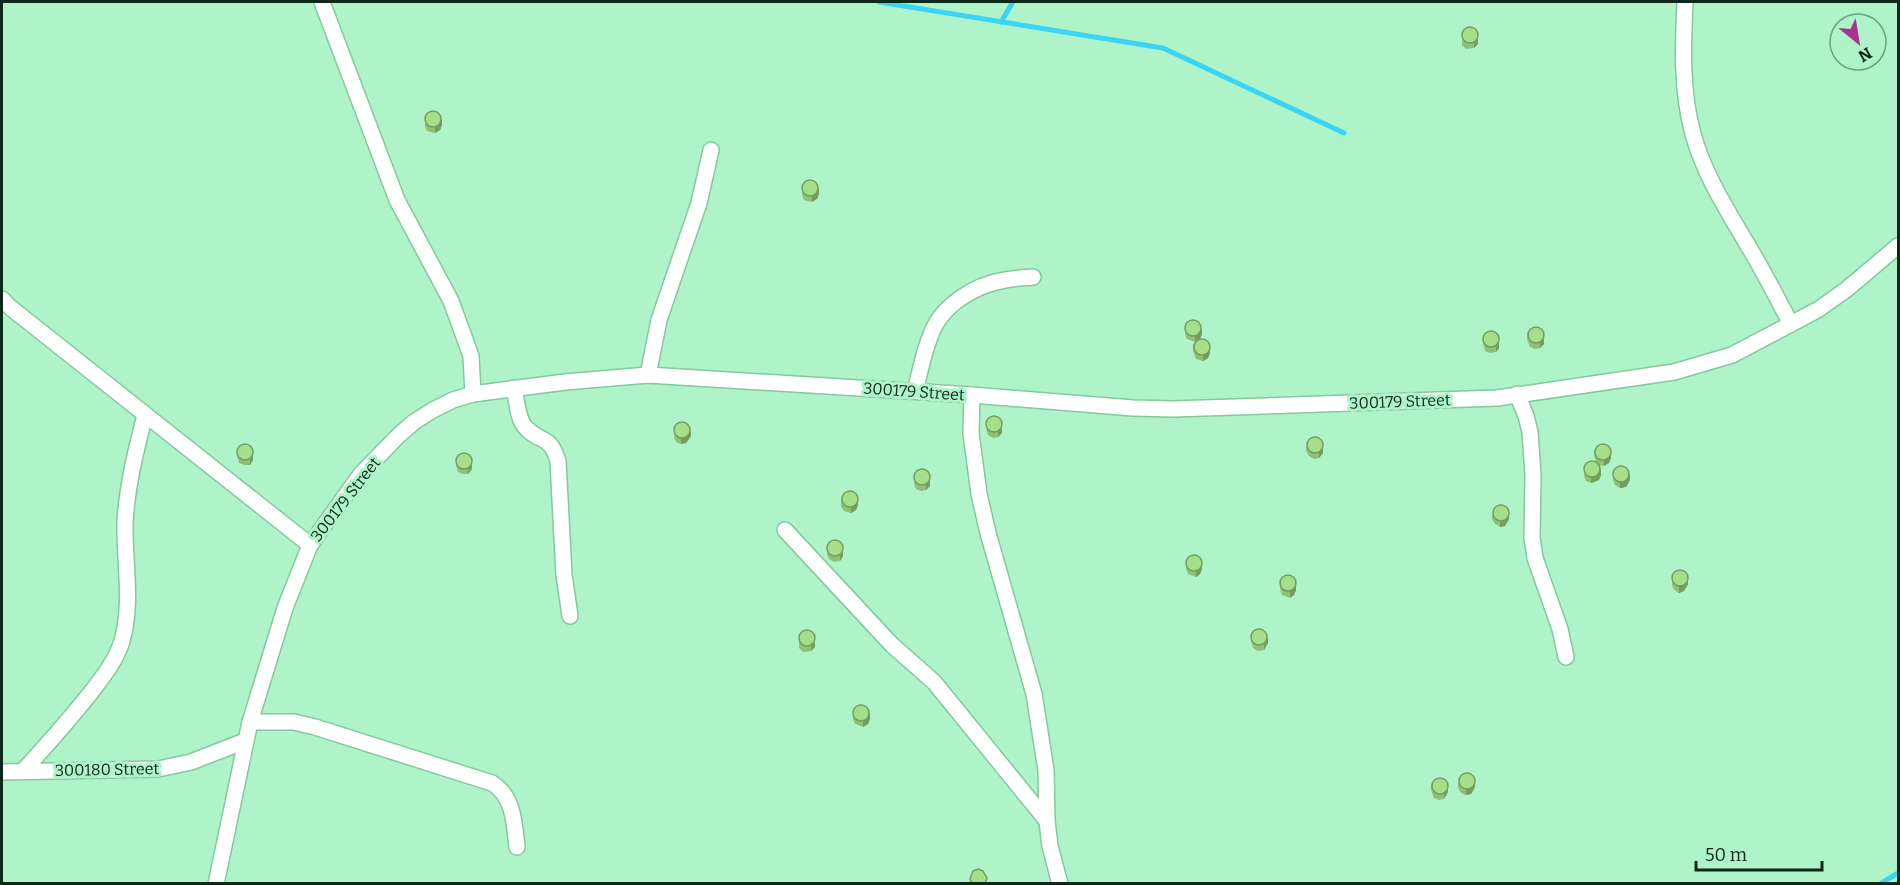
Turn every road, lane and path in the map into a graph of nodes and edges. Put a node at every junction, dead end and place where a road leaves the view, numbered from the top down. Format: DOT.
graph roads {
  1 [pos="322,2"];
  2 [pos="1684,2"];
  3 [pos="711,150"];
  4 [pos="1899,246"];
  5 [pos="1033,277"];
  6 [pos="4,306"];
  7 [pos="1791,324"];
  8 [pos="648,375"];
  9 [pos="514,388"];
  10 [pos="915,391"];
  11 [pos="473,394"];
  12 [pos="972,394"];
  13 [pos="1517,394"];
  14 [pos="145,415"];
  15 [pos="785,530"];
  16 [pos="310,545"];
  17 [pos="570,616"];
  18 [pos="1566,657"];
  19 [pos="250,722"];
  20 [pos="245,741"];
  21 [pos="23,771"];
  22 [pos="2,772"];
  23 [pos="1047,821"];
  24 [pos="518,847"];
  25 [pos="216,884"];
  26 [pos="1060,884"];
  1 -- 11 [label="street"];
  2 -- 7 [label="street"];
  3 -- 8 [label="street"];
  4 -- 7 [label="street, 300179 Street"];
  5 -- 10 [label="street"];
  6 -- 14 [label="street"];
  7 -- 13 [label="street, 300179 Street"];
  8 -- 9 [label="street, 300179 Street"];
  8 -- 10 [label="street, 300179 Street"];
  9 -- 11 [label="street, 300179 Street"];
  9 -- 17 [label="street"];
  10 -- 12 [label="street, 300179 Street"];
  11 -- 16 [label="street, 300179 Street"];
  12 -- 13 [label="street, 300179 Street"];
  12 -- 23 [label="street"];
  13 -- 18 [label="street"];
  14 -- 16 [label="street"];
  14 -- 21 [label="street"];
  15 -- 23 [label="street"];
  16 -- 19 [label="street, 300179 Street"];
  19 -- 20 [label="street, 300179 Street"];
  19 -- 24 [label="street"];
  20 -- 21 [label="street, 300180 Street"];
  20 -- 25 [label="street, 300179 Street"];
  21 -- 22 [label="street, 300180 Street"];
  23 -- 26 [label="street"];
}
